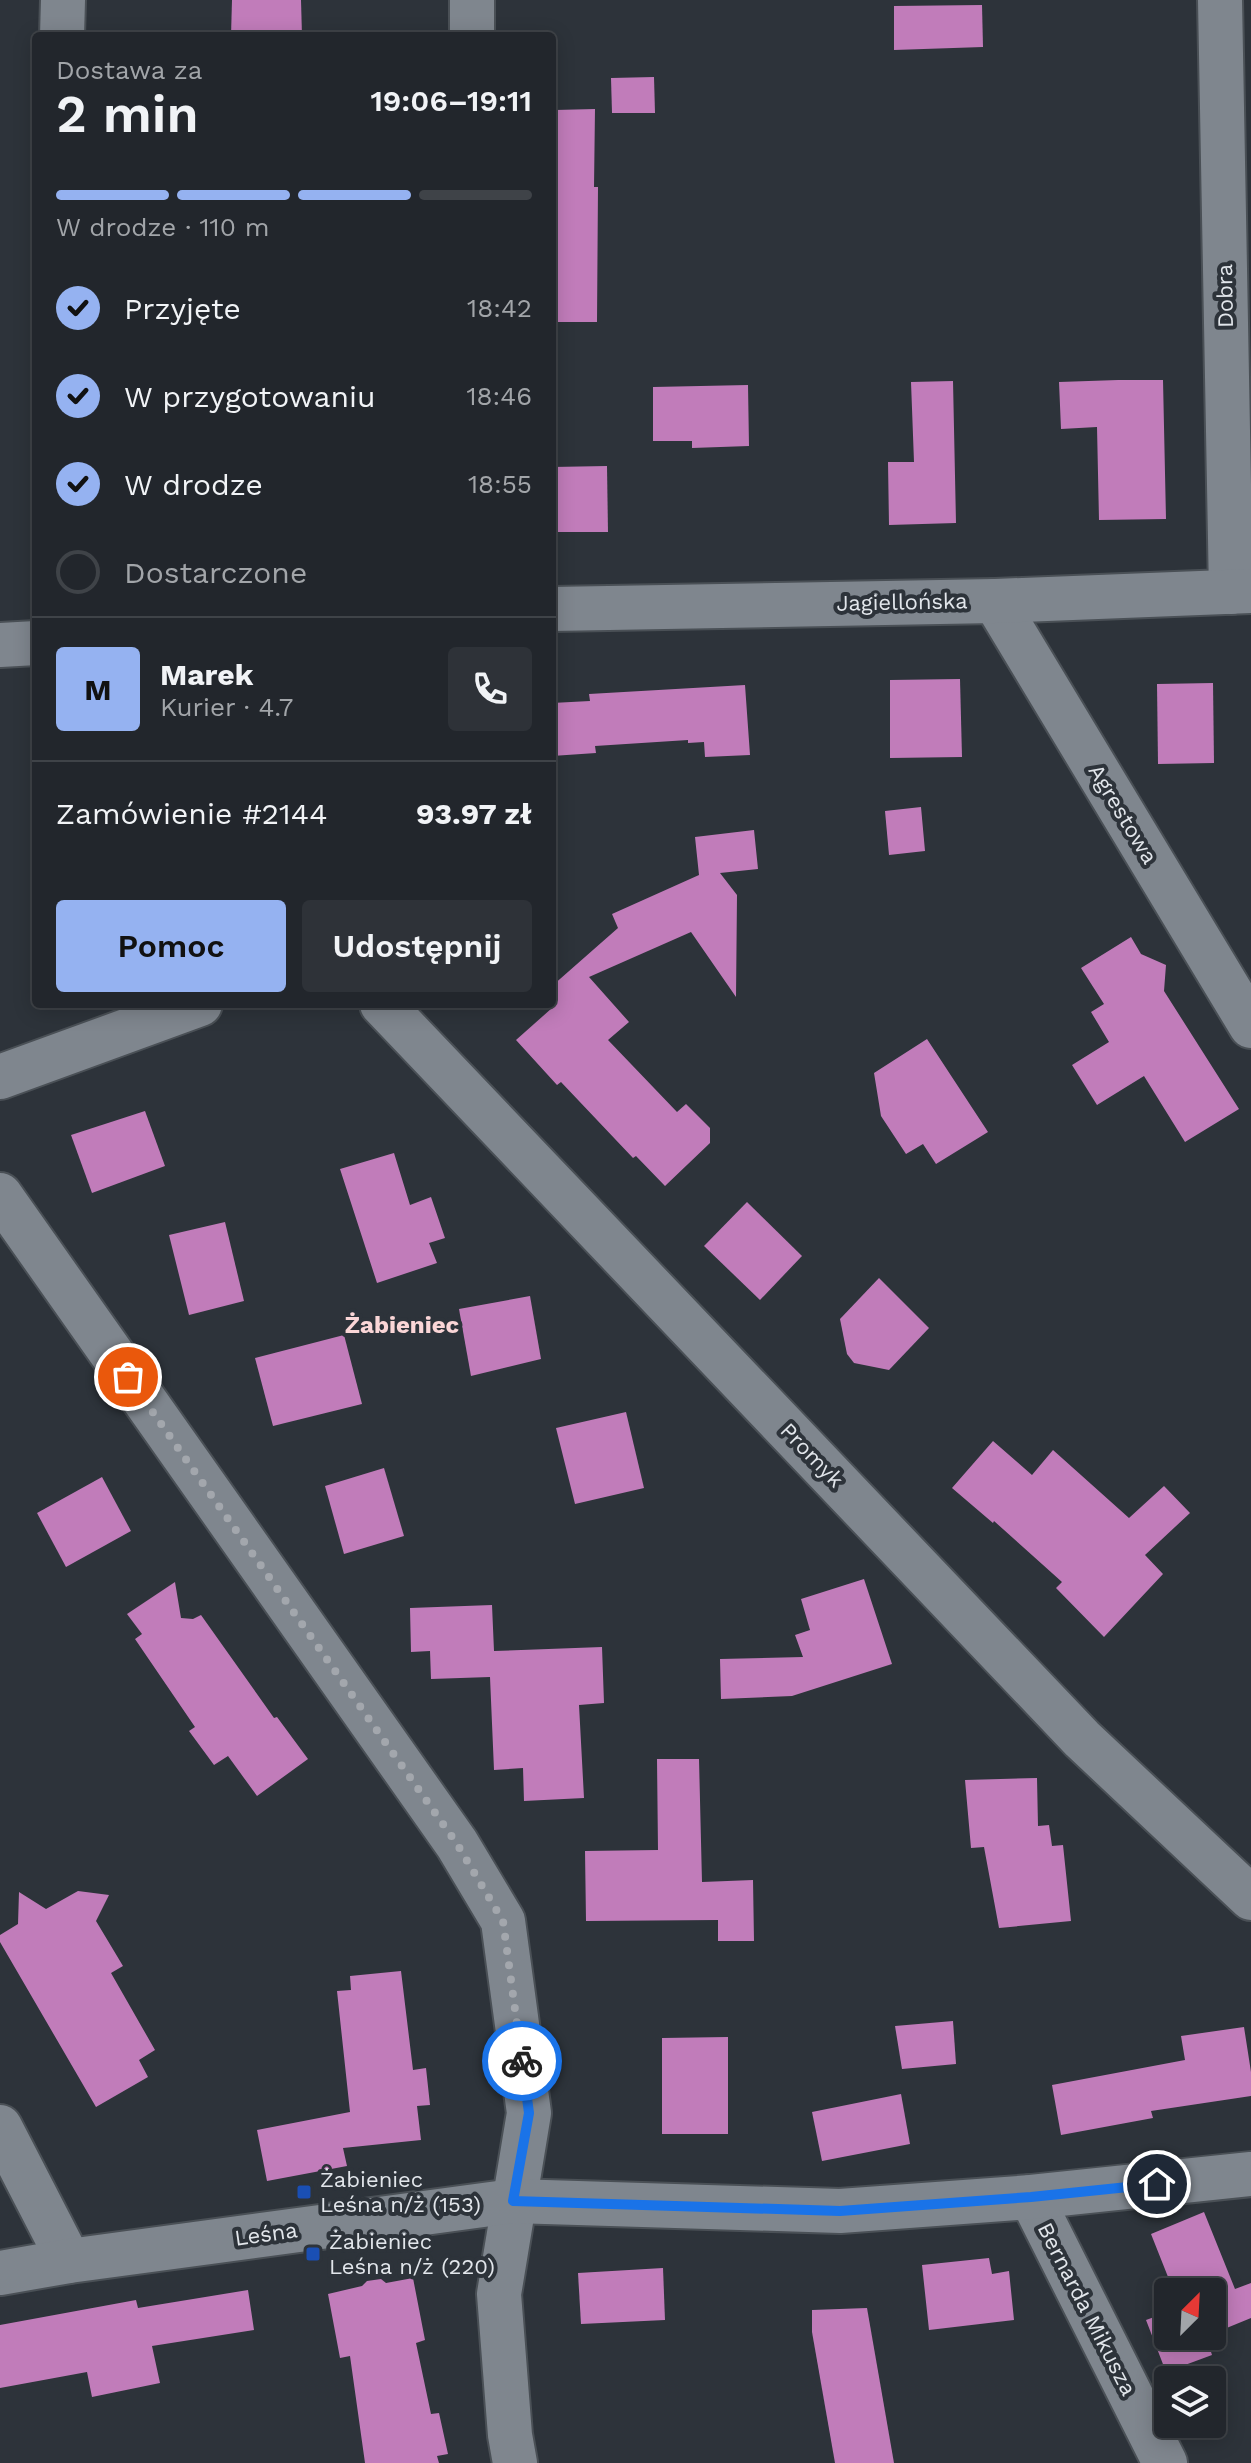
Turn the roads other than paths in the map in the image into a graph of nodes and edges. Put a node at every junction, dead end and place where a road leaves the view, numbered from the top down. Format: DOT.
graph roads {
  1 [pos="63,0"];
  2 [pos="472,0"];
  3 [pos="1220,0"];
  4 [pos="62,32"];
  5 [pos="472,32"];
  6 [pos="1241,592"];
  7 [pos="995,601"];
  8 [pos="556,609"];
  9 [pos="32,643"];
  10 [pos="0,645"];
  11 [pos="189,1008"];
  12 [pos="386,1008"];
  13 [pos="1251,1026"];
  14 [pos="0,1077"];
  15 [pos="0,1195"];
  16 [pos="1251,1898"];
  17 [pos="0,2127"];
  18 [pos="1251,2174"];
  19 [pos="1031,2197"];
  20 [pos="513,2201"];
  21 [pos="69,2261"];
  22 [pos="0,2273"];
  23 [pos="515,2463"];
  24 [pos="1165,2463"];
  1 -- 4 [label="street"];
  2 -- 5 [label="street"];
  3 -- 6 [label="street, Dobra"];
  6 -- 7 [label="street, Jagiellońska"];
  7 -- 8 [label="street, Jagiellońska"];
  7 -- 13 [label="street, Agrestowa"];
  9 -- 10 [label="street"];
  11 -- 14 [label="street"];
  12 -- 16 [label="street, Promyk"];
  15 -- 20 [label="street"];
  17 -- 21 [label="street"];
  18 -- 19 [label="street, Leśna"];
  19 -- 20 [label="street, Leśna"];
  19 -- 24 [label="street, Bernarda Mikusza"];
  20 -- 21 [label="street, Leśna"];
  20 -- 23 [label="street"];
  21 -- 22 [label="street, Leśna"];
}
